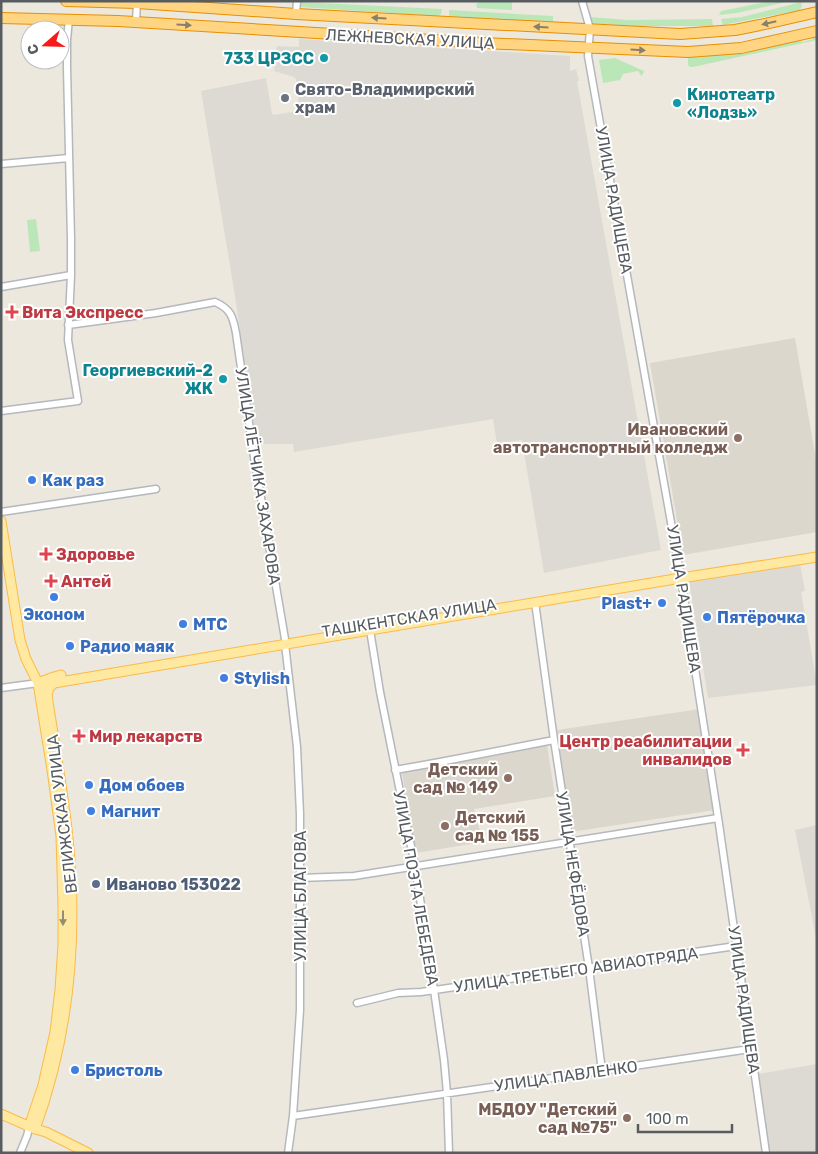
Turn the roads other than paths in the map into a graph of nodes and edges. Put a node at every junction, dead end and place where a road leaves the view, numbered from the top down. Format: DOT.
graph roads {
  1 [pos="66,1"];
  2 [pos="297,1"];
  3 [pos="582,1"];
  4 [pos="138,2"];
  5 [pos="817,12"];
  6 [pos="296,14"];
  7 [pos="1,18"];
  8 [pos="69,20"];
  9 [pos="70,20"];
  10 [pos="136,22"];
  11 [pos="590,29"];
  12 [pos="817,31"];
  13 [pos="589,48"];
  14 [pos="68,70"];
  15 [pos="69,158"];
  16 [pos="1,164"];
  17 [pos="71,275"];
  18 [pos="1,286"];
  19 [pos="68,325"];
  20 [pos="1,411"];
  21 [pos="156,489"];
  22 [pos="1,512"];
  23 [pos="1,521"];
  24 [pos="817,552"];
  25 [pos="817,557"];
  26 [pos="681,576"];
  27 [pos="535,600"];
  28 [pos="370,627"];
  29 [pos="285,641"];
  30 [pos="54,680"];
  31 [pos="1,688"];
  32 [pos="42,691"];
  33 [pos="554,740"];
  34 [pos="395,770"];
  35 [pos="718,818"];
  36 [pos="570,842"];
  37 [pos="414,866"];
  38 [pos="300,878"];
  39 [pos="736,946"];
  40 [pos="589,968"];
  41 [pos="434,990"];
  42 [pos="357,1003"];
  43 [pos="750,1049"];
  44 [pos="602,1071"];
  45 [pos="447,1093"];
  46 [pos="1,1108"];
  47 [pos="1,1114"];
  48 [pos="293,1116"];
  49 [pos="32,1127"];
  50 [pos="20,1153"];
  51 [pos="88,1153"];
  52 [pos="288,1153"];
  53 [pos="449,1153"];
  54 [pos="766,1153"];
  1 -- 4 [label="highway, ЛЕЖНЕВСКАЯ УЛИЦА"];
  2 -- 6 [label="street"];
  3 -- 11 [label="street, УЛИЦА РАДИЩЕВА"];
  4 -- 6 [label="highway, ЛЕЖНЕВСКАЯ УЛИЦА"];
  4 -- 10 [label="street"];
  5 -- 11 [label="highway, ЛЕЖНЕВСКАЯ УЛИЦА, one-way"];
  11 -- 6 [label="highway, ЛЕЖНЕВСКАЯ УЛИЦА, one-way"];
  7 -- 8 [label="highway, ЛЕЖНЕВСКАЯ УЛИЦА"];
  9 -- 10 [label="highway, ЛЕЖНЕВСКАЯ УЛИЦА"];
  10 -- 13 [label="highway, ЛЕЖНЕВСКАЯ УЛИЦА, one-way"];
  11 -- 13 [label="street, УЛИЦА РАДИЩЕВА"];
  13 -- 12 [label="highway, ЛЕЖНЕВСКАЯ УЛИЦА, one-way"];
  13 -- 26 [label="street, УЛИЦА РАДИЩЕВА"];
  14 -- 15 [label="street"];
  15 -- 16 [label="street"];
  15 -- 17 [label="street"];
  17 -- 18 [label="street"];
  17 -- 19 [label="street"];
  19 -- 20 [label="street"];
  19 -- 29 [label="street, УЛИЦА ЛЁТЧИКА ЗАХАРОВА"];
  21 -- 22 [label="street"];
  23 -- 32 [label="main road, ВЕЛИЖСКАЯ УЛИЦА"];
  24 -- 26 [label="main road, ТАШКЕНТСКАЯ УЛИЦА"];
  25 -- 26 [label="main road, ТАШКЕНТСКАЯ УЛИЦА"];
  26 -- 27 [label="main road, ТАШКЕНТСКАЯ УЛИЦА"];
  26 -- 35 [label="street, УЛИЦА РАДИЩЕВА"];
  27 -- 28 [label="main road, ТАШКЕНТСКАЯ УЛИЦА"];
  27 -- 33 [label="street, УЛИЦА НЕФЁДОВА"];
  28 -- 29 [label="main road, ТАШКЕНТСКАЯ УЛИЦА"];
  28 -- 34 [label="street, УЛИЦА ПОЭТА ЛЕБЕДЕВА"];
  29 -- 30 [label="main road, ТАШКЕНТСКАЯ УЛИЦА"];
  29 -- 38 [label="street, УЛИЦА БЛАГОВА"];
  30 -- 32 [label="main road, ТАШКЕНТСКАЯ УЛИЦА"];
  30 -- 32 [label="main road"];
  31 -- 32 [label="street, ТАШКЕНТСКАЯ УЛИЦА"];
  32 -- 49 [label="main road, ВЕЛИЖСКАЯ УЛИЦА"];
  33 -- 34 [label="street"];
  33 -- 36 [label="street, УЛИЦА НЕФЁДОВА"];
  34 -- 37 [label="street, УЛИЦА ПОЭТА ЛЕБЕДЕВА"];
  35 -- 36 [label="street"];
  35 -- 39 [label="street, УЛИЦА РАДИЩЕВА"];
  36 -- 37 [label="street"];
  36 -- 40 [label="street, УЛИЦА НЕФЁДОВА"];
  37 -- 38 [label="street"];
  37 -- 41 [label="street, УЛИЦА ПОЭТА ЛЕБЕДЕВА"];
  38 -- 48 [label="street, УЛИЦА БЛАГОВА"];
  39 -- 40 [label="street, УЛИЦА ТРЕТЬЕГО АВИАОТРЯДА"];
  39 -- 43 [label="street, УЛИЦА РАДИЩЕВА"];
  40 -- 41 [label="street, УЛИЦА ТРЕТЬЕГО АВИАОТРЯДА"];
  40 -- 44 [label="street, УЛИЦА НЕФЁДОВА"];
  41 -- 42 [label="street, УЛИЦА ТРЕТЬЕГО АВИАОТРЯДА"];
  41 -- 45 [label="street, УЛИЦА ПОЭТА ЛЕБЕДЕВА"];
  43 -- 44 [label="street, УЛИЦА ПАВЛЕНКО"];
  43 -- 54 [label="street, УЛИЦА РАДИЩЕВА"];
  44 -- 45 [label="street, УЛИЦА ПАВЛЕНКО"];
  45 -- 48 [label="street, УЛИЦА ПАВЛЕНКО"];
  45 -- 53 [label="street, УЛИЦА ПОЭТА ЛЕБЕДЕВА"];
  46 -- 49 [label="main road"];
  47 -- 49 [label="main road"];
  48 -- 52 [label="street, УЛИЦА БЛАГОВА"];
  49 -- 50 [label="street, ВЕЛИЖСКАЯ УЛИЦА"];
  49 -- 51 [label="main road"];
}
